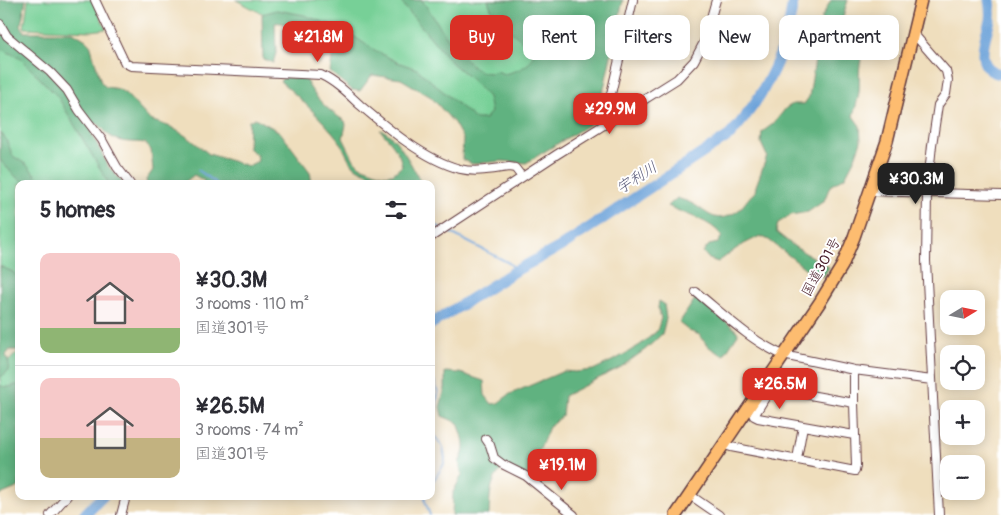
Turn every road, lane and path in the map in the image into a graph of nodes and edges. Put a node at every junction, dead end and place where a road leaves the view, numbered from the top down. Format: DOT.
graph roads {
  1 [pos="96,0"];
  2 [pos="633,0"];
  3 [pos="716,0"];
  4 [pos="921,0"];
  5 [pos="0,24"];
  6 [pos="913,33"];
  7 [pos="610,122"];
  8 [pos="522,177"];
  9 [pos="127,180"];
  10 [pos="869,191"];
  11 [pos="927,193"];
  12 [pos="1001,195"];
  13 [pos="435,234"];
  14 [pos="696,292"];
  15 [pos="783,355"];
  16 [pos="854,370"];
  17 [pos="932,380"];
  18 [pos="854,402"];
  19 [pos="803,426"];
  20 [pos="854,435"];
  21 [pos="486,439"];
  22 [pos="725,444"];
  23 [pos="797,459"];
  24 [pos="690,495"];
  25 [pos="63,500"];
  26 [pos="125,500"];
  27 [pos="50,515"];
  28 [pos="121,515"];
  29 [pos="574,515"];
  30 [pos="676,515"];
  31 [pos="719,515"];
  32 [pos="939,515"];
  1 -- 8 [label="street"];
  2 -- 7 [label="street"];
  3 -- 7 [label="street"];
  4 -- 6 [label="highway, 国道301号"];
  5 -- 9 [label="street"];
  6 -- 10 [label="highway, 国道301号"];
  6 -- 11 [label="street"];
  7 -- 8 [label="street"];
  8 -- 13 [label="street"];
  10 -- 11 [label="street"];
  10 -- 15 [label="highway, 国道301号"];
  11 -- 12 [label="street"];
  11 -- 17 [label="street"];
  14 -- 15 [label="street"];
  15 -- 16 [label="street"];
  15 -- 22 [label="highway, 国道301号"];
  16 -- 17 [label="street"];
  16 -- 18 [label="street"];
  17 -- 32 [label="street"];
  18 -- 19 [label="street"];
  18 -- 20 [label="street"];
  19 -- 20 [label="street"];
  19 -- 23 [label="street"];
  20 -- 23 [label="street"];
  21 -- 29 [label="street"];
  22 -- 23 [label="street"];
  22 -- 24 [label="highway, 国道301号"];
  24 -- 30 [label="highway, 国道301号"];
  24 -- 31 [label="street"];
  25 -- 27 [label="street"];
  26 -- 28 [label="street"];
}
